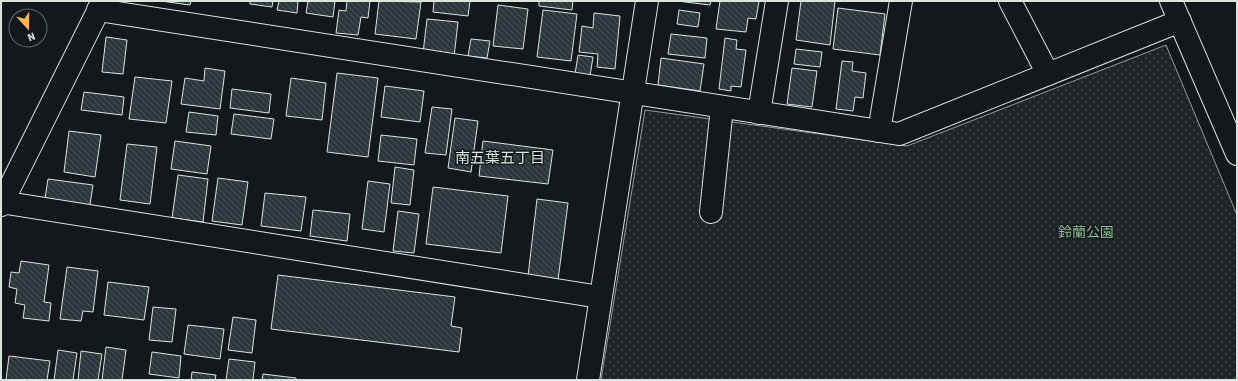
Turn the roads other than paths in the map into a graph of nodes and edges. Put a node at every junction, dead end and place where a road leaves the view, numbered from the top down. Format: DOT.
graph roads {
  1 [pos="647,1"];
  2 [pos="777,1"];
  3 [pos="901,1"];
  4 [pos="1010,1"];
  5 [pos="1171,1"];
  6 [pos="101,5"];
  7 [pos="1180,21"];
  8 [pos="1048,74"];
  9 [pos="632,93"];
  10 [pos="722,107"];
  11 [pos="760,113"];
  12 [pos="879,131"];
  13 [pos="1237,154"];
  14 [pos="1,203"];
  15 [pos="711,212"];
  16 [pos="600,297"];
  17 [pos="588,380"];
  1 -- 9 [label="street"];
  2 -- 11 [label="street"];
  3 -- 12 [label="street"];
  4 -- 8 [label="street"];
  5 -- 7 [label="street"];
  6 -- 9 [label="street"];
  6 -- 14 [label="street"];
  7 -- 8 [label="street"];
  7 -- 13 [label="street"];
  8 -- 12 [label="street"];
  9 -- 10 [label="street"];
  9 -- 16 [label="street"];
  10 -- 11 [label="street"];
  10 -- 15 [label="street"];
  11 -- 12 [label="street"];
  14 -- 16 [label="street"];
  16 -- 17 [label="street"];
}
